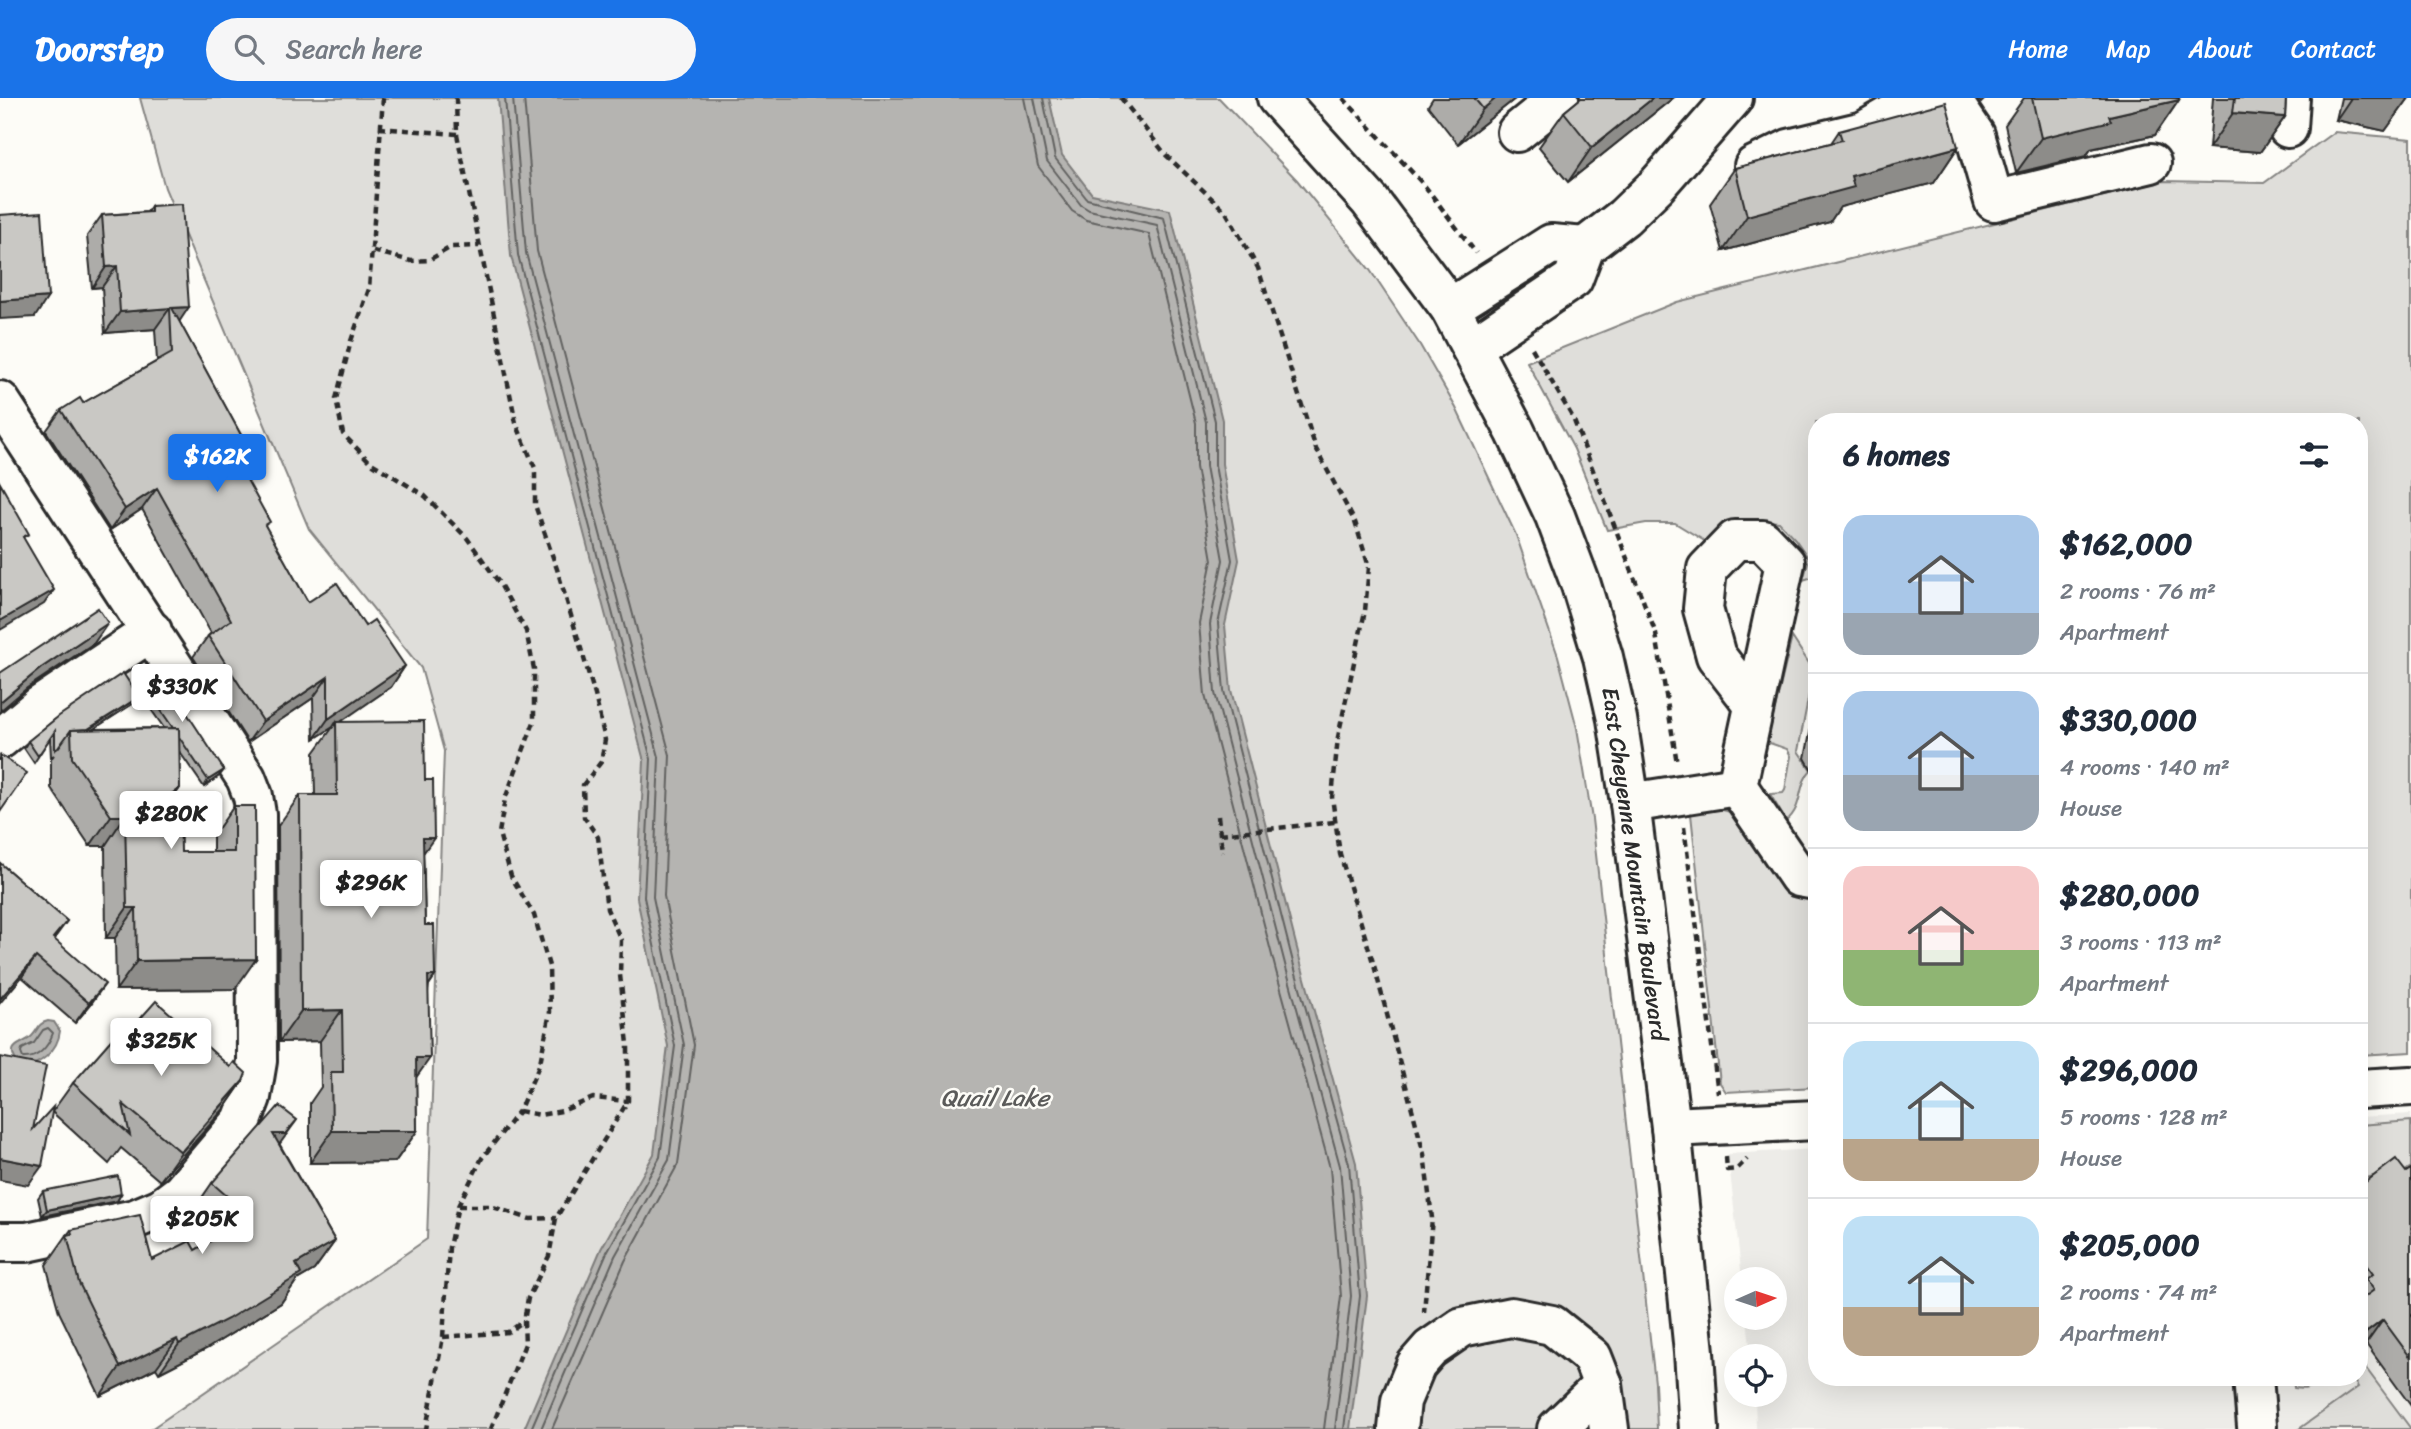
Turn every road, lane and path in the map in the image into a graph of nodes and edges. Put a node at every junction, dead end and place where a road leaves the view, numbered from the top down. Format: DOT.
graph roads {
  1 [pos="383,98"];
  2 [pos="456,98"];
  3 [pos="1121,98"];
  4 [pos="1277,98"];
  5 [pos="1559,98"];
  6 [pos="1733,98"];
  7 [pos="1914,98"];
  8 [pos="1950,98"];
  9 [pos="379,128"];
  10 [pos="1517,132"];
  11 [pos="457,134"];
  12 [pos="2151,163"];
  13 [pos="1754,166"];
  14 [pos="479,246"];
  15 [pos="1585,247"];
  16 [pos="373,251"];
  17 [pos="1450,308"];
  18 [pos="1471,348"];
  19 [pos="0,401"];
  20 [pos="152,631"];
  21 [pos="1754,705"];
  22 [pos="0,739"];
  23 [pos="1737,786"];
  24 [pos="1630,803"];
  25 [pos="1218,816"];
  26 [pos="1335,822"];
  27 [pos="1220,835"];
  28 [pos="1222,852"];
  29 [pos="1808,879"];
  30 [pos="2411,1086"];
  31 [pos="2368,1088"];
  32 [pos="628,1101"];
  33 [pos="519,1111"];
  34 [pos="1808,1120"];
  35 [pos="1671,1127"];
  36 [pos="458,1206"];
  37 [pos="556,1218"];
  38 [pos="0,1242"];
  39 [pos="524,1321"];
  40 [pos="443,1337"];
  41 [pos="1416,1365"];
  42 [pos="1603,1385"];
  43 [pos="2254,1386"];
  44 [pos="2257,1426"];
  45 [pos="426,1429"];
  46 [pos="491,1429"];
  47 [pos="1398,1429"];
  48 [pos="1557,1429"];
  49 [pos="1609,1429"];
  50 [pos="1699,1429"];
  1 -- 9 [label="path"];
  2 -- 11 [label="path"];
  3 -- 26 [label="path"];
  4 -- 17 [label="street, East Cheyenne Mountain Boulevard"];
  5 -- 10 [label="street"];
  6 -- 15 [label="street"];
  7 -- 13 [label="street"];
  8 -- 12 [label="street"];
  9 -- 11 [label="path"];
  9 -- 16 [label="path"];
  11 -- 14 [label="path"];
  14 -- 16 [label="path"];
  14 -- 32 [label="path"];
  15 -- 17 [label="street"];
  15 -- 18 [label="street"];
  16 -- 33 [label="path"];
  17 -- 18 [label="street, East Cheyenne Mountain Boulevard"];
  18 -- 24 [label="street, East Cheyenne Mountain Boulevard"];
  19 -- 20 [label="street"];
  20 -- 22 [label="street"];
  20 -- 38 [label="street"];
  21 -- 23 [label="street"];
  23 -- 24 [label="street"];
  23 -- 29 [label="street"];
  24 -- 35 [label="street, East Cheyenne Mountain Boulevard"];
  25 -- 27 [label="path"];
  26 -- 27 [label="path"];
  26 -- 41 [label="path"];
  27 -- 28 [label="path"];
  30 -- 31 [label="street"];
  32 -- 33 [label="path"];
  32 -- 37 [label="path"];
  33 -- 36 [label="path"];
  34 -- 35 [label="street"];
  35 -- 50 [label="street, East Cheyenne Mountain Boulevard"];
  36 -- 37 [label="path"];
  36 -- 40 [label="path"];
  37 -- 39 [label="path"];
  39 -- 40 [label="path"];
  39 -- 46 [label="path"];
  40 -- 45 [label="path"];
  41 -- 42 [label="street"];
  41 -- 47 [label="street"];
  42 -- 48 [label="street"];
  42 -- 49 [label="street"];
  43 -- 44 [label="street"];
}
